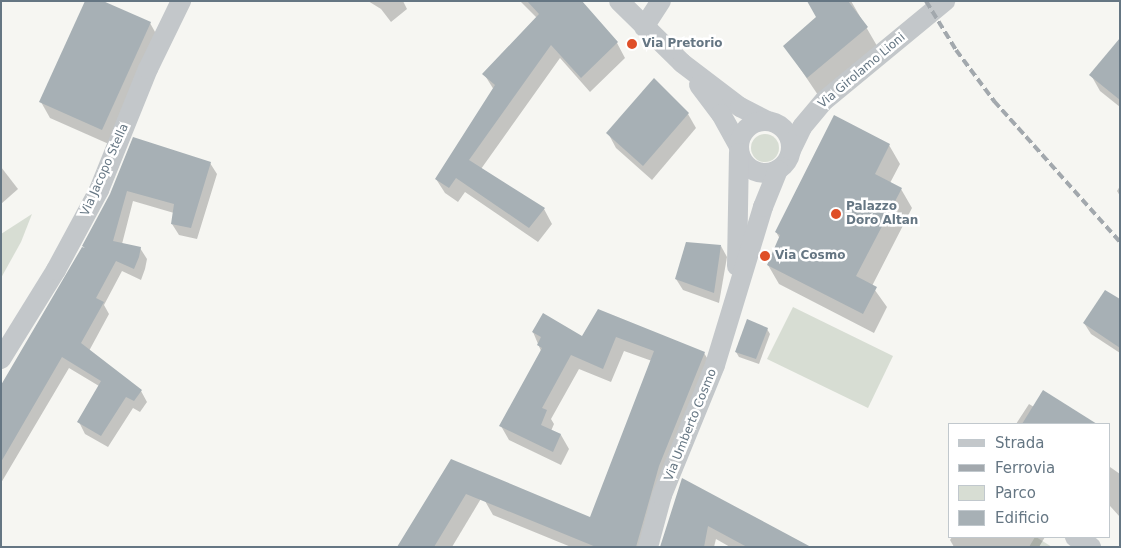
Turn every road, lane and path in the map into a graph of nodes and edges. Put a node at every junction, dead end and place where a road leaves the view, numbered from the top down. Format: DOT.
graph roads {
  1 [pos="181,1"];
  2 [pos="619,1"];
  3 [pos="661,1"];
  4 [pos="945,1"];
  5 [pos="644,27"];
  6 [pos="682,63"];
  7 [pos="767,121"];
  8 [pos="738,149"];
  9 [pos="791,150"];
  10 [pos="778,170"];
  11 [pos="735,303"];
  12 [pos="1,359"];
  13 [pos="1076,538"];
  14 [pos="648,547"];
  15 [pos="1090,547"];
  1 -- 12 [label="street, Via Jacopo Stella"];
  2 -- 5 [label="street"];
  3 -- 5 [label="street"];
  4 -- 9 [label="street, Via Girolamo Lioni"];
  5 -- 6 [label="street"];
  6 -- 7 [label="street"];
  6 -- 8 [label="street"];
  7 -- 8 [label="street"];
  7 -- 9 [label="street"];
  8 -- 10 [label="street"];
  8 -- 11 [label="street, Via Umberto Cosmo"];
  9 -- 10 [label="street"];
  10 -- 11 [label="street, Via Umberto Cosmo"];
  11 -- 14 [label="street, Via Umberto Cosmo"];
  13 -- 15 [label="street"];
}
